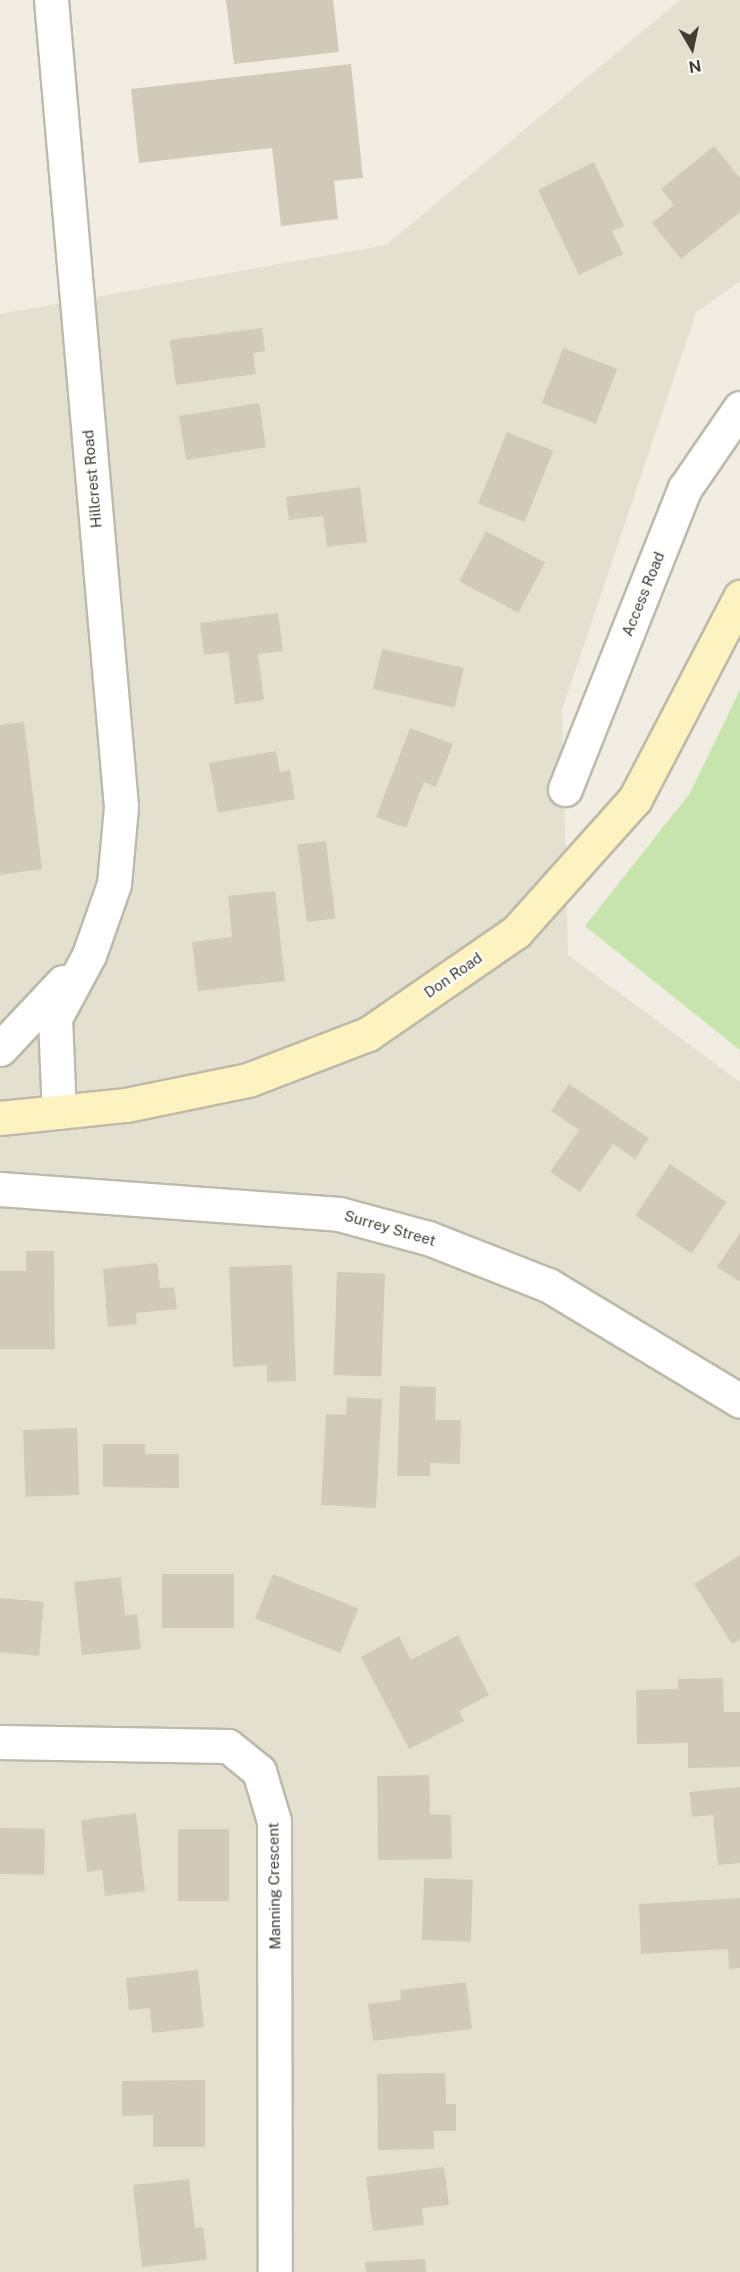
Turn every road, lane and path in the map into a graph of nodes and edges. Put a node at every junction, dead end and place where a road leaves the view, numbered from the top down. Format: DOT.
graph roads {
  1 [pos="51,0"];
  2 [pos="740,408"];
  3 [pos="740,597"];
  4 [pos="565,789"];
  5 [pos="89,955"];
  6 [pos="0,1049"];
  7 [pos="59,1112"];
  8 [pos="0,1118"];
  9 [pos="0,1189"];
  10 [pos="740,1401"];
  11 [pos="0,1742"];
  12 [pos="275,2272"];
  1 -- 5 [label="street, Hillcrest Road"];
  2 -- 4 [label="street, Access Road"];
  3 -- 7 [label="main road, Don Road"];
  5 -- 6 [label="street, Hillcrest Road"];
  5 -- 7 [label="street, Hillcrest Road"];
  7 -- 8 [label="main road, Don Road"];
  9 -- 10 [label="street, Surrey Street"];
  11 -- 12 [label="street, Manning Crescent"];
}
